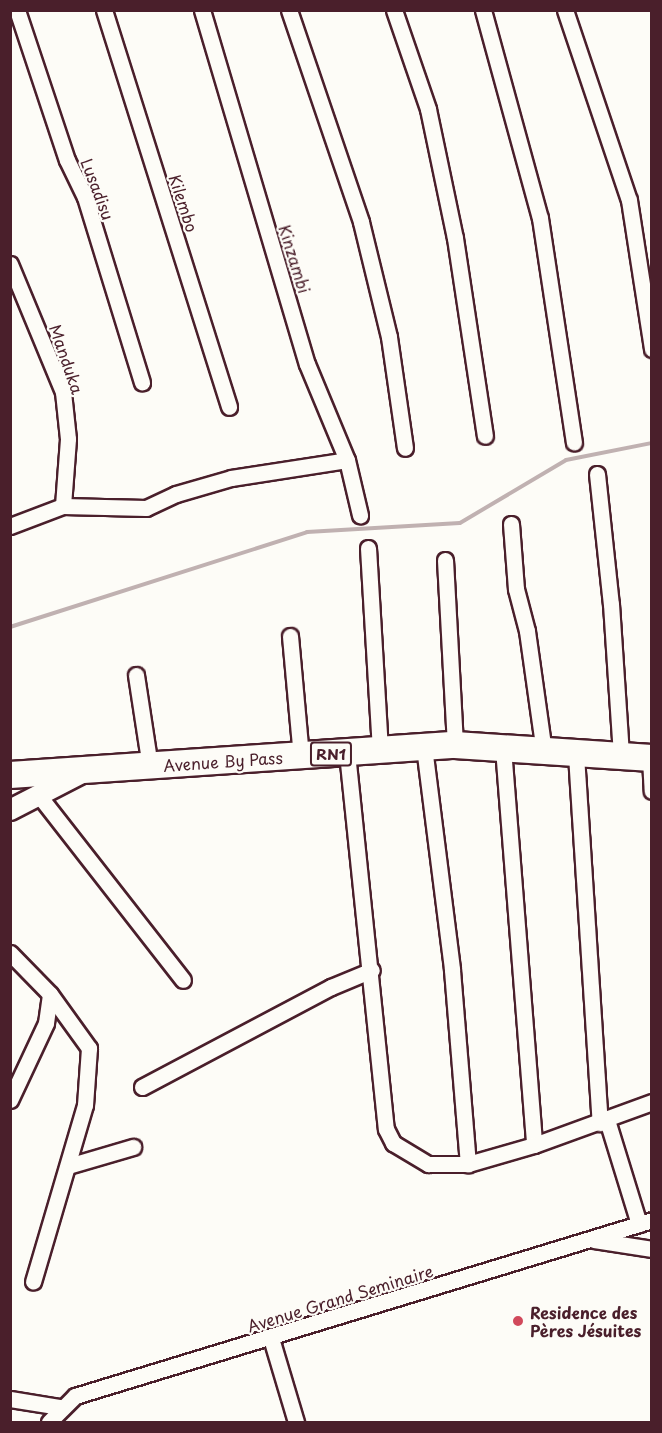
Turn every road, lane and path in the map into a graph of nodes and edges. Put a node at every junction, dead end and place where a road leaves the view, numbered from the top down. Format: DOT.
graph roads {
  1 [pos="18,10"];
  2 [pos="104,10"];
  3 [pos="202,10"];
  4 [pos="289,10"];
  5 [pos="394,10"];
  6 [pos="483,10"];
  7 [pos="565,10"];
  8 [pos="10,264"];
  9 [pos="651,349"];
  10 [pos="142,382"];
  11 [pos="229,407"];
  12 [pos="485,436"];
  13 [pos="574,442"];
  14 [pos="405,448"];
  15 [pos="347,460"];
  16 [pos="597,474"];
  17 [pos="63,506"];
  18 [pos="360,515"];
  19 [pos="511,524"];
  20 [pos="10,526"];
  21 [pos="368,548"];
  22 [pos="445,560"];
  23 [pos="290,636"];
  24 [pos="136,675"];
  25 [pos="455,745"];
  26 [pos="424,747"];
  27 [pos="503,748"];
  28 [pos="380,751"];
  29 [pos="544,752"];
  30 [pos="347,753"];
  31 [pos="576,755"];
  32 [pos="301,756"];
  33 [pos="621,756"];
  34 [pos="651,758"];
  35 [pos="150,766"];
  36 [pos="88,771"];
  37 [pos="10,775"];
  38 [pos="651,791"];
  39 [pos="37,794"];
  40 [pos="10,810"];
  41 [pos="10,953"];
  42 [pos="372,970"];
  43 [pos="183,980"];
  44 [pos="50,994"];
  45 [pos="142,1087"];
  46 [pos="10,1100"];
  47 [pos="651,1102"];
  48 [pos="603,1122"];
  49 [pos="534,1145"];
  50 [pos="133,1147"];
  51 [pos="468,1164"];
  52 [pos="68,1166"];
  53 [pos="645,1222"];
  54 [pos="588,1239"];
  55 [pos="651,1250"];
  56 [pos="33,1282"];
  57 [pos="271,1338"];
  58 [pos="10,1399"];
  59 [pos="60,1407"];
  60 [pos="49,1422"];
  61 [pos="296,1422"];
  1 -- 10 [label="street, Lusadisu"];
  2 -- 11 [label="street, Kilembo"];
  3 -- 15 [label="street, Kinzambi"];
  4 -- 14 [label="street"];
  5 -- 12 [label="street"];
  6 -- 13 [label="street"];
  7 -- 9 [label="street"];
  8 -- 17 [label="street, Manduka"];
  15 -- 17 [label="street"];
  15 -- 18 [label="street, Kinzambi"];
  16 -- 33 [label="street"];
  17 -- 20 [label="street"];
  19 -- 29 [label="street"];
  21 -- 28 [label="street"];
  22 -- 25 [label="street"];
  23 -- 32 [label="street"];
  24 -- 35 [label="street"];
  25 -- 26 [label="highway, Avenue By Pass / RN1"];
  25 -- 27 [label="highway, Avenue By Pass / RN1"];
  26 -- 28 [label="highway, Avenue By Pass / RN1"];
  26 -- 51 [label="street"];
  27 -- 29 [label="highway, Avenue By Pass / RN1"];
  27 -- 49 [label="street"];
  28 -- 30 [label="highway, Avenue By Pass / RN1"];
  29 -- 31 [label="highway, Avenue By Pass / RN1"];
  30 -- 32 [label="highway, Avenue By Pass / RN1"];
  30 -- 42 [label="street"];
  31 -- 33 [label="highway, Avenue By Pass / RN1"];
  31 -- 48 [label="street"];
  32 -- 35 [label="highway, Avenue By Pass / RN1"];
  33 -- 34 [label="highway, Avenue By Pass / RN1"];
  34 -- 38 [label="street"];
  35 -- 36 [label="highway, Avenue By Pass / RN1"];
  36 -- 37 [label="highway, Avenue By Pass / RN1"];
  36 -- 39 [label="street"];
  39 -- 40 [label="street"];
  39 -- 43 [label="street"];
  41 -- 44 [label="street"];
  42 -- 45 [label="street"];
  42 -- 51 [label="street"];
  44 -- 46 [label="street"];
  44 -- 52 [label="street"];
  47 -- 48 [label="street"];
  48 -- 49 [label="street"];
  48 -- 53 [label="street"];
  49 -- 51 [label="street"];
  50 -- 52 [label="street"];
  52 -- 56 [label="street"];
  53 -- 54 [label="street, Avenue Grand Seminaire"];
  54 -- 55 [label="street"];
  54 -- 57 [label="street, Avenue Grand Seminaire"];
  57 -- 59 [label="street, Avenue Grand Seminaire"];
  57 -- 61 [label="street"];
  58 -- 59 [label="street"];
  59 -- 60 [label="street, Avenue Grand Seminaire"];
}
